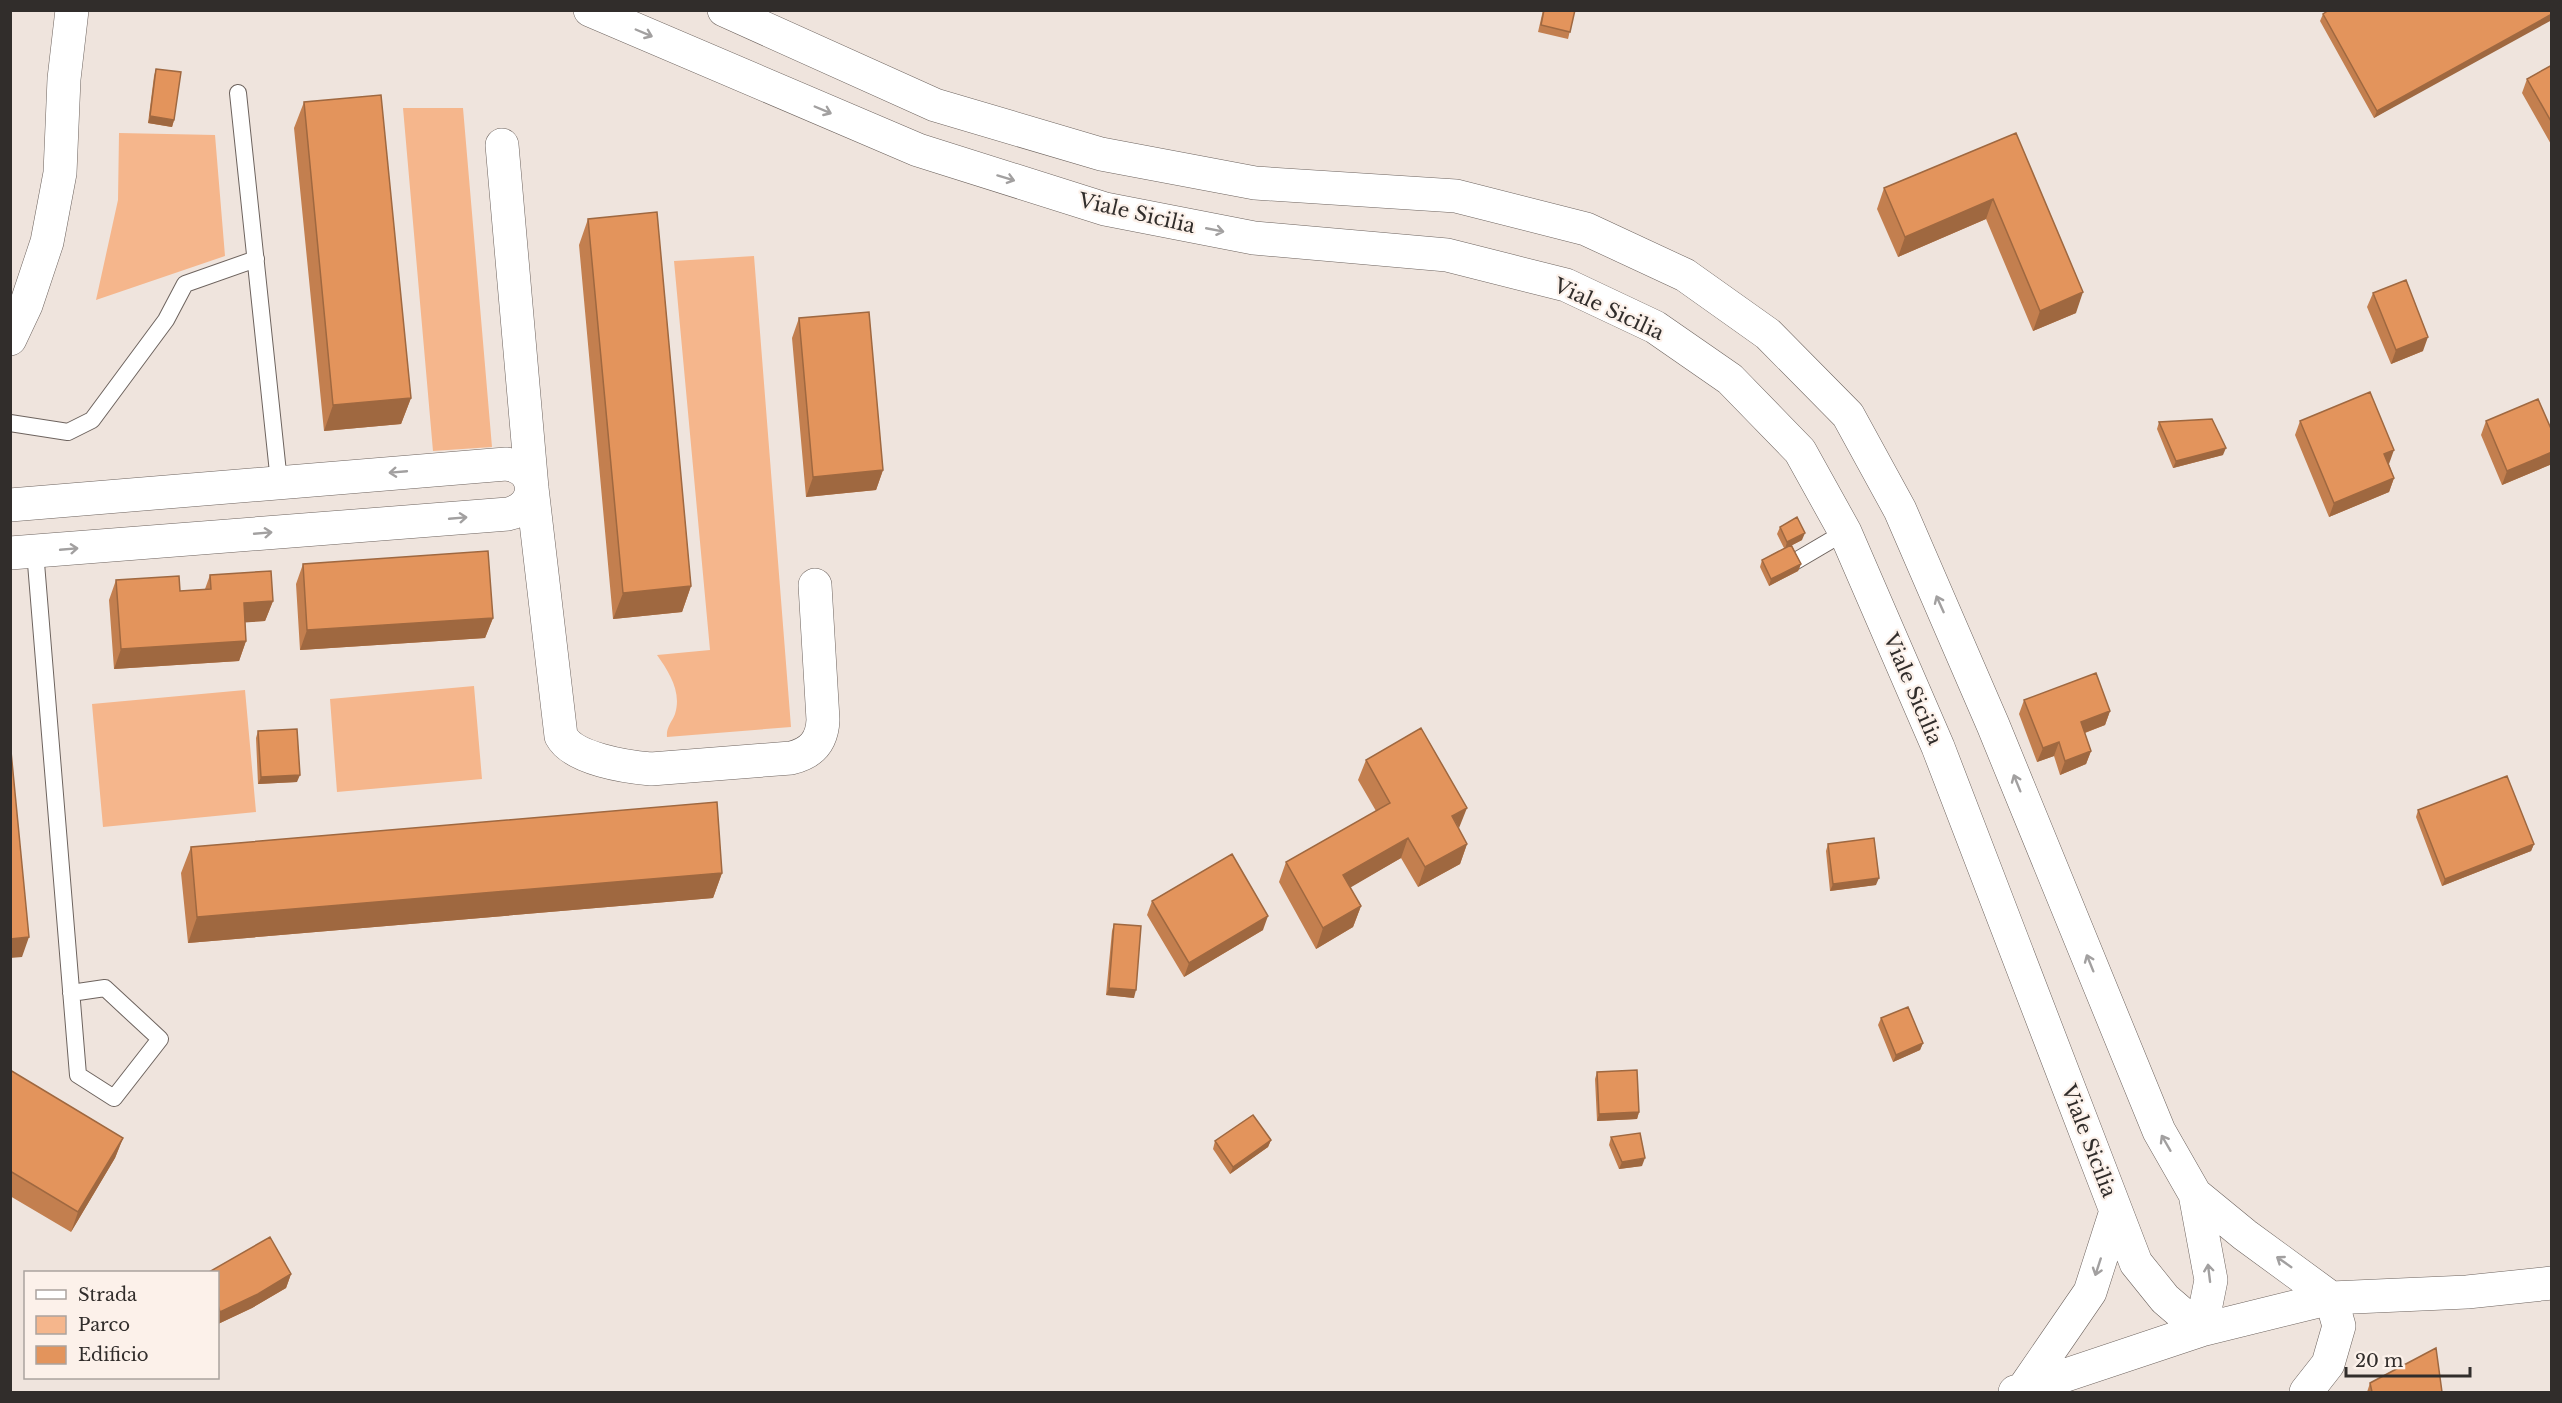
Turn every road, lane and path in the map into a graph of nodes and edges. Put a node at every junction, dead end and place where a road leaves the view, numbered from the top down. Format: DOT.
graph roads {
  1 [pos="590,10"];
  2 [pos="724,10"];
  3 [pos="69,16"];
  4 [pos="238,93"];
  5 [pos="502,145"];
  6 [pos="256,259"];
  7 [pos="10,339"];
  8 [pos="10,423"];
  9 [pos="279,482"];
  10 [pos="532,488"];
  11 [pos="10,505"];
  12 [pos="1845,532"];
  13 [pos="23,552"];
  14 [pos="1794,562"];
  15 [pos="815,585"];
  16 [pos="71,993"];
  17 [pos="2195,1194"];
  18 [pos="2116,1211"];
  19 [pos="2552,1283"];
  20 [pos="2331,1298"];
  21 [pos="2201,1330"];
  22 [pos="2019,1390"];
  23 [pos="2306,1392"];
  1 -- 12 [label="main road, Viale Sicilia, one-way"];
  17 -- 2 [label="main road, one-way"];
  3 -- 7 [label="main road"];
  4 -- 6 [label="lane"];
  5 -- 10 [label="main road"];
  6 -- 8 [label="lane"];
  6 -- 9 [label="lane"];
  10 -- 9 [label="main road, one-way"];
  9 -- 11 [label="main road"];
  13 -- 10 [label="main road, one-way"];
  10 -- 15 [label="main road"];
  12 -- 14 [label="lane"];
  12 -- 18 [label="main road, Viale Sicilia"];
  13 -- 16 [label="lane"];
  16 -- 16 [label="lane"];
  20 -- 17 [label="main road, one-way"];
  21 -- 17 [label="main road, one-way"];
  18 -- 21 [label="main road, Viale Sicilia"];
  18 -- 22 [label="main road, one-way"];
  19 -- 20 [label="main road"];
  20 -- 21 [label="main road"];
  20 -- 23 [label="main road"];
  21 -- 22 [label="main road"];
}
